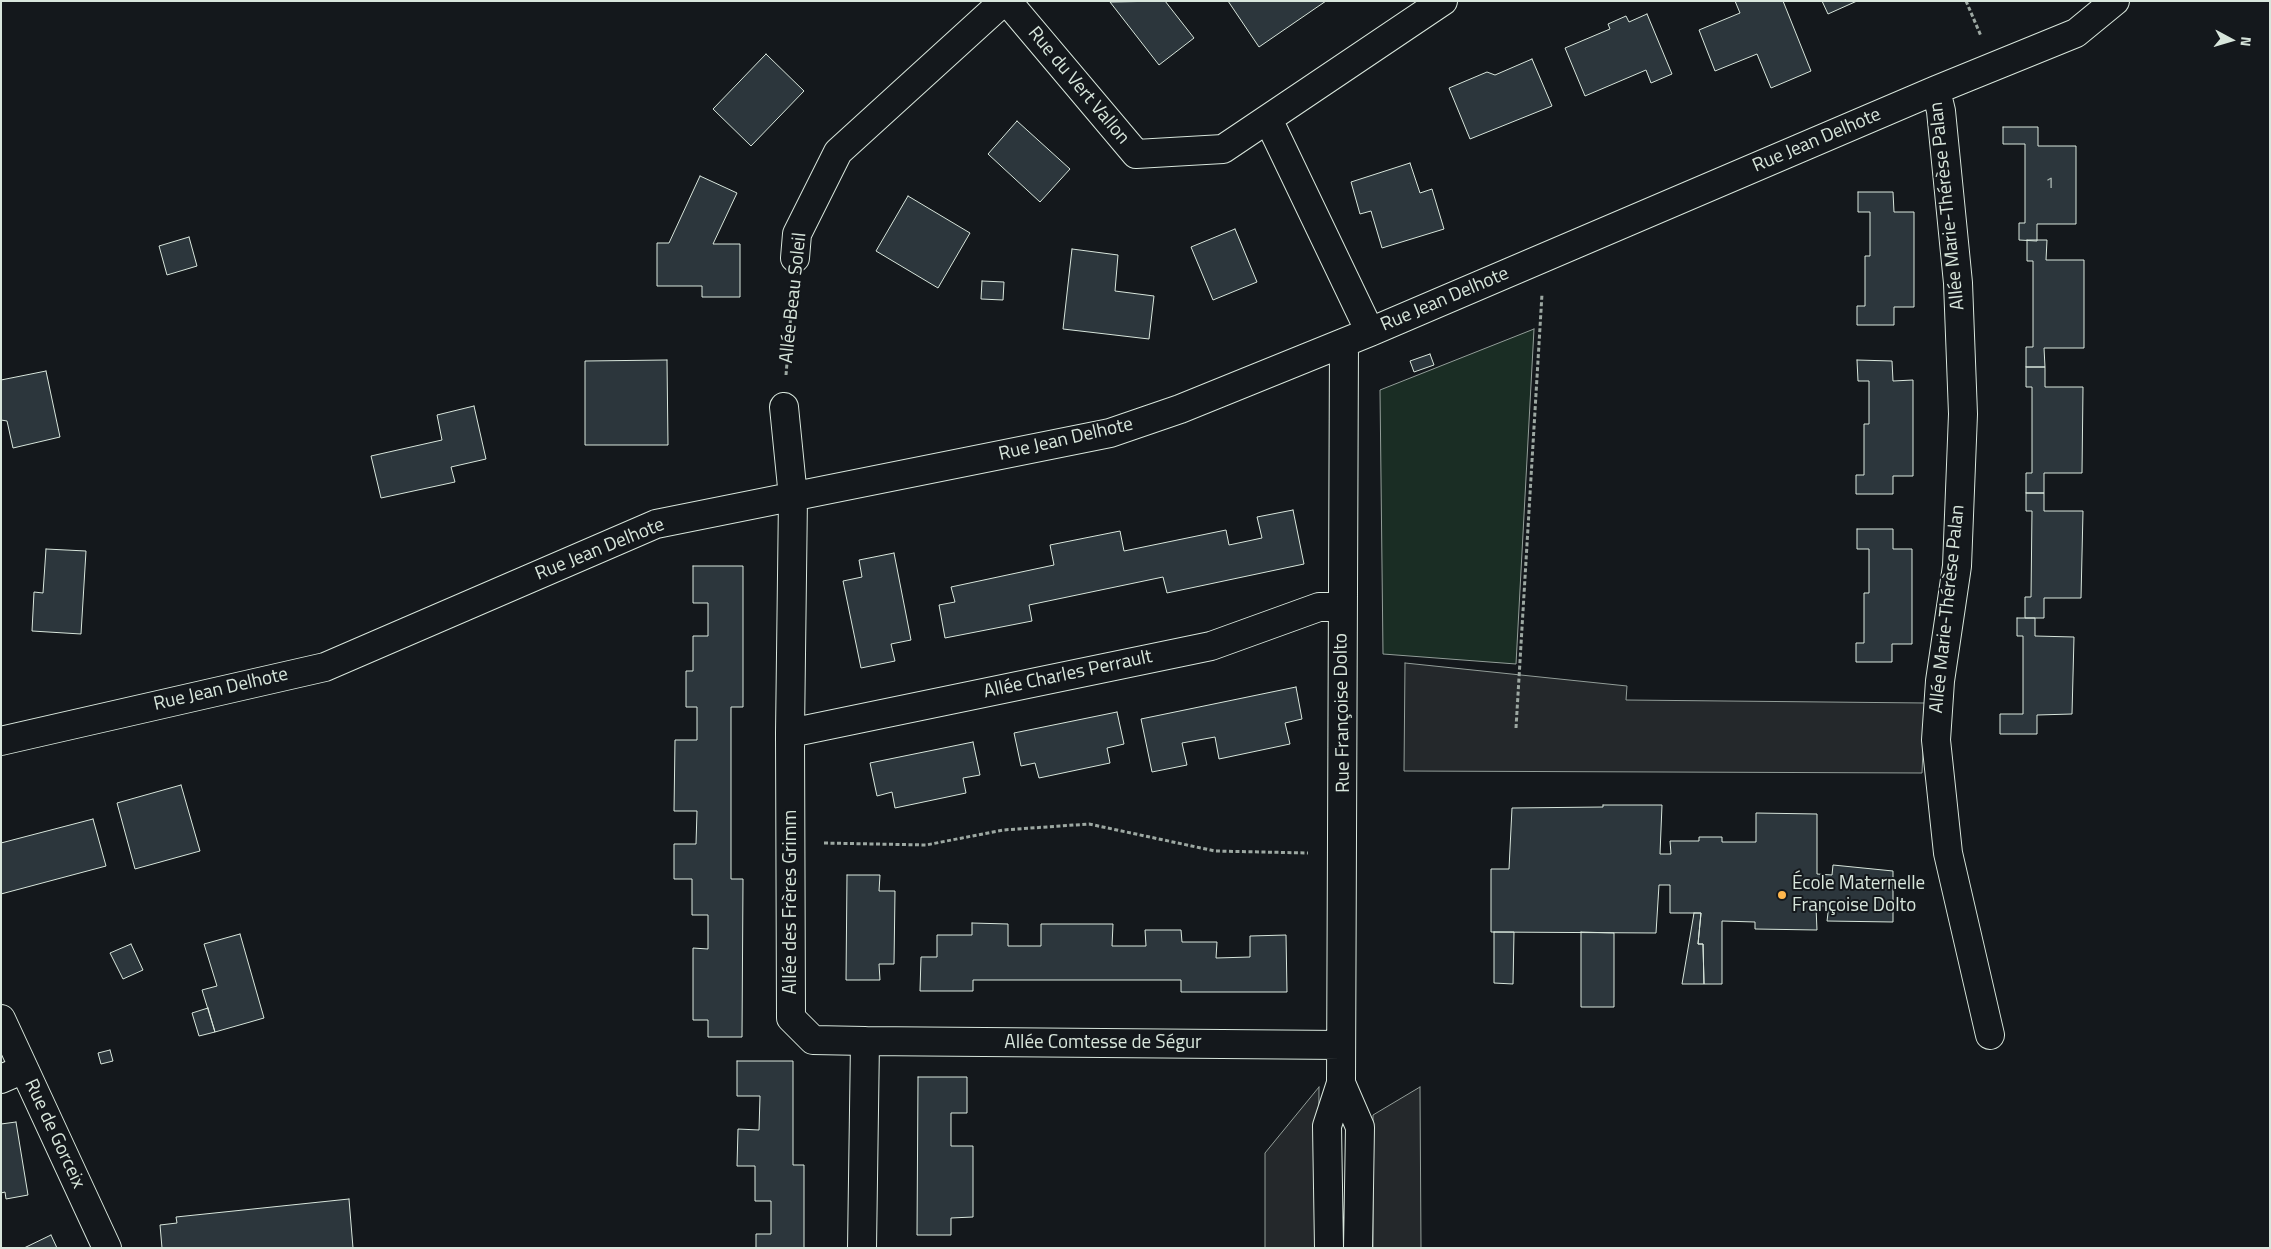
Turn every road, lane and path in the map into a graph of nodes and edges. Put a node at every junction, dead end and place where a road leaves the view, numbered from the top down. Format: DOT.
graph roads {
  1 [pos="1005,1"];
  2 [pos="1443,1"];
  3 [pos="2116,1"];
  4 [pos="1936,90"];
  5 [pos="1268,119"];
  6 [pos="795,258"];
  7 [pos="1544,258"];
  8 [pos="1370,332"];
  9 [pos="1344,343"];
  10 [pos="784,407"];
  11 [pos="793,497"];
  12 [pos="1341,607"];
  13 [pos="1516,728"];
  14 [pos="790,732"];
  15 [pos="1,741"];
  16 [pos="791,843"];
  17 [pos="1344,854"];
  18 [pos="1,1019"];
  19 [pos="1990,1035"];
  20 [pos="864,1042"];
  21 [pos="1341,1045"];
  22 [pos="13,1074"];
  23 [pos="1342,1083"];
  24 [pos="107,1248"];
  25 [pos="862,1248"];
  26 [pos="1329,1248"];
  27 [pos="1358,1248"];
  1 -- 5 [label="street, Rue du Vert Vallon"];
  1 -- 6 [label="street, Allée Beau Soleil"];
  2 -- 5 [label="street, Rue du Vert Vallon"];
  3 -- 4 [label="street, Rue Jean Delhote"];
  4 -- 7 [label="street, Rue Jean Delhote"];
  4 -- 19 [label="street, Allée Marie-Thérèse Palan"];
  5 -- 8 [label="street"];
  6 -- 10 [label="path, Allée Beau Soleil"];
  7 -- 8 [label="street, Rue Jean Delhote"];
  7 -- 13 [label="path"];
  8 -- 9 [label="street, Rue Jean Delhote"];
  9 -- 11 [label="street, Rue Jean Delhote"];
  9 -- 12 [label="street, Rue Françoise Dolto"];
  10 -- 11 [label="street"];
  11 -- 14 [label="street, Allée des Frères Grimm"];
  11 -- 15 [label="street, Rue Jean Delhote"];
  12 -- 14 [label="street, Allée Charles Perrault"];
  12 -- 17 [label="street, Rue Françoise Dolto"];
  14 -- 16 [label="street, Allée des Frères Grimm"];
  16 -- 17 [label="path"];
  16 -- 20 [label="street, Allée des Frères Grimm"];
  17 -- 21 [label="street, Rue Françoise Dolto"];
  18 -- 22 [label="street, Rue de Gorceix"];
  20 -- 21 [label="street, Allée Comtesse de Ségur"];
  20 -- 25 [label="street"];
  21 -- 23 [label="street, Rue Françoise Dolto"];
  22 -- 24 [label="street, Rue de Gorceix"];
  23 -- 26 [label="street, Rue Françoise Dolto"];
  23 -- 27 [label="street, Rue Françoise Dolto"];
}
